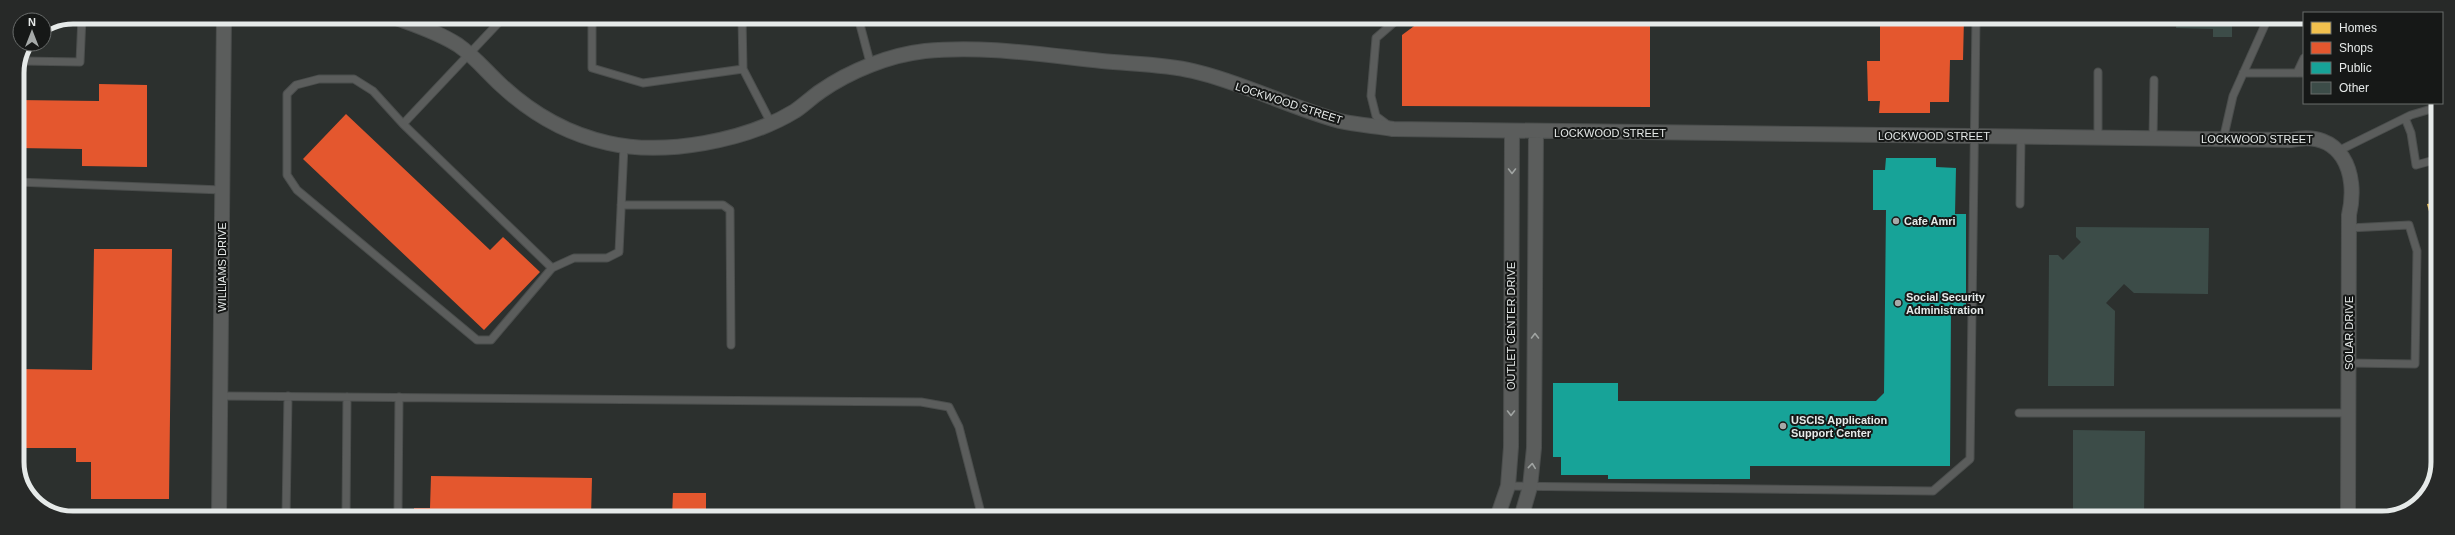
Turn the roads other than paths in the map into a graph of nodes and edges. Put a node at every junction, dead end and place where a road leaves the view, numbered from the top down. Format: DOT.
graph roads {
  1 [pos="82,24"];
  2 [pos="224,24"];
  3 [pos="413,24"];
  4 [pos="497,24"];
  5 [pos="592,24"];
  6 [pos="742,24"];
  7 [pos="860,24"];
  8 [pos="1392,24"];
  9 [pos="1976,24"];
  10 [pos="2265,24"];
  11 [pos="468,54"];
  12 [pos="26,61"];
  13 [pos="2303,62"];
  14 [pos="871,66"];
  15 [pos="743,69"];
  16 [pos="2098,72"];
  17 [pos="2243,73"];
  18 [pos="2300,73"];
  19 [pos="2154,80"];
  20 [pos="2431,109"];
  21 [pos="2405,118"];
  22 [pos="771,123"];
  23 [pos="403,124"];
  24 [pos="1393,129"];
  25 [pos="1512,132"];
  26 [pos="1536,132"];
  27 [pos="1976,136"];
  28 [pos="2021,136"];
  29 [pos="2098,138"];
  30 [pos="2153,138"];
  31 [pos="2223,140"];
  32 [pos="624,146"];
  33 [pos="2338,151"];
  34 [pos="2431,160"];
  35 [pos="24,182"];
  36 [pos="222,190"];
  37 [pos="2020,204"];
  38 [pos="621,205"];
  39 [pos="2349,228"];
  40 [pos="552,268"];
  41 [pos="730,345"];
  42 [pos="2349,363"];
  43 [pos="221,396"];
  44 [pos="288,396"];
  45 [pos="347,397"];
  46 [pos="399,397"];
  47 [pos="2018,413"];
  48 [pos="2348,413"];
  49 [pos="1508,486"];
  50 [pos="1530,487"];
  51 [pos="219,511"];
  52 [pos="286,511"];
  53 [pos="346,511"];
  54 [pos="398,511"];
  55 [pos="980,511"];
  56 [pos="1499,511"];
  57 [pos="1523,511"];
  58 [pos="2348,511"];
  1 -- 12 [label="lane"];
  2 -- 36 [label="street, WILLIAMS DRIVE"];
  3 -- 11 [label="street, LOCKWOOD STREET"];
  4 -- 11 [label="lane"];
  5 -- 15 [label="lane"];
  6 -- 15 [label="lane"];
  7 -- 14 [label="lane"];
  8 -- 24 [label="lane"];
  9 -- 27 [label="lane"];
  10 -- 17 [label="lane"];
  11 -- 23 [label="lane"];
  11 -- 32 [label="street, LOCKWOOD STREET"];
  13 -- 18 [label="lane"];
  14 -- 22 [label="street, LOCKWOOD STREET"];
  14 -- 24 [label="street, LOCKWOOD STREET"];
  15 -- 22 [label="lane"];
  16 -- 29 [label="lane"];
  17 -- 18 [label="lane"];
  17 -- 31 [label="lane"];
  19 -- 30 [label="lane"];
  20 -- 21 [label="lane"];
  21 -- 33 [label="lane"];
  21 -- 34 [label="lane"];
  22 -- 32 [label="street, LOCKWOOD STREET"];
  23 -- 40 [label="lane"];
  23 -- 40 [label="lane"];
  24 -- 25 [label="street, LOCKWOOD STREET"];
  25 -- 26 [label="street, LOCKWOOD STREET"];
  25 -- 49 [label="street, OUTLET CENTER DRIVE, one-way"];
  26 -- 27 [label="street, LOCKWOOD STREET"];
  50 -- 26 [label="street, one-way"];
  27 -- 28 [label="street, LOCKWOOD STREET"];
  27 -- 50 [label="lane"];
  28 -- 29 [label="street, LOCKWOOD STREET"];
  28 -- 37 [label="lane"];
  29 -- 30 [label="street, LOCKWOOD STREET"];
  30 -- 31 [label="street, LOCKWOOD STREET"];
  31 -- 33 [label="street, LOCKWOOD STREET"];
  32 -- 38 [label="lane"];
  33 -- 39 [label="street, SOLAR DRIVE"];
  35 -- 36 [label="lane"];
  36 -- 43 [label="street, WILLIAMS DRIVE"];
  38 -- 40 [label="lane"];
  38 -- 41 [label="lane"];
  39 -- 42 [label="street, SOLAR DRIVE"];
  39 -- 42 [label="lane"];
  42 -- 48 [label="street, SOLAR DRIVE"];
  43 -- 44 [label="lane"];
  43 -- 51 [label="street, WILLIAMS DRIVE"];
  44 -- 45 [label="lane"];
  44 -- 52 [label="lane"];
  45 -- 46 [label="lane"];
  45 -- 53 [label="lane"];
  46 -- 54 [label="lane"];
  46 -- 55 [label="lane"];
  47 -- 48 [label="lane"];
  48 -- 58 [label="street, SOLAR DRIVE"];
  49 -- 50 [label="lane"];
  49 -- 56 [label="street, OUTLET CENTER DRIVE"];
  50 -- 57 [label="street"];
}
